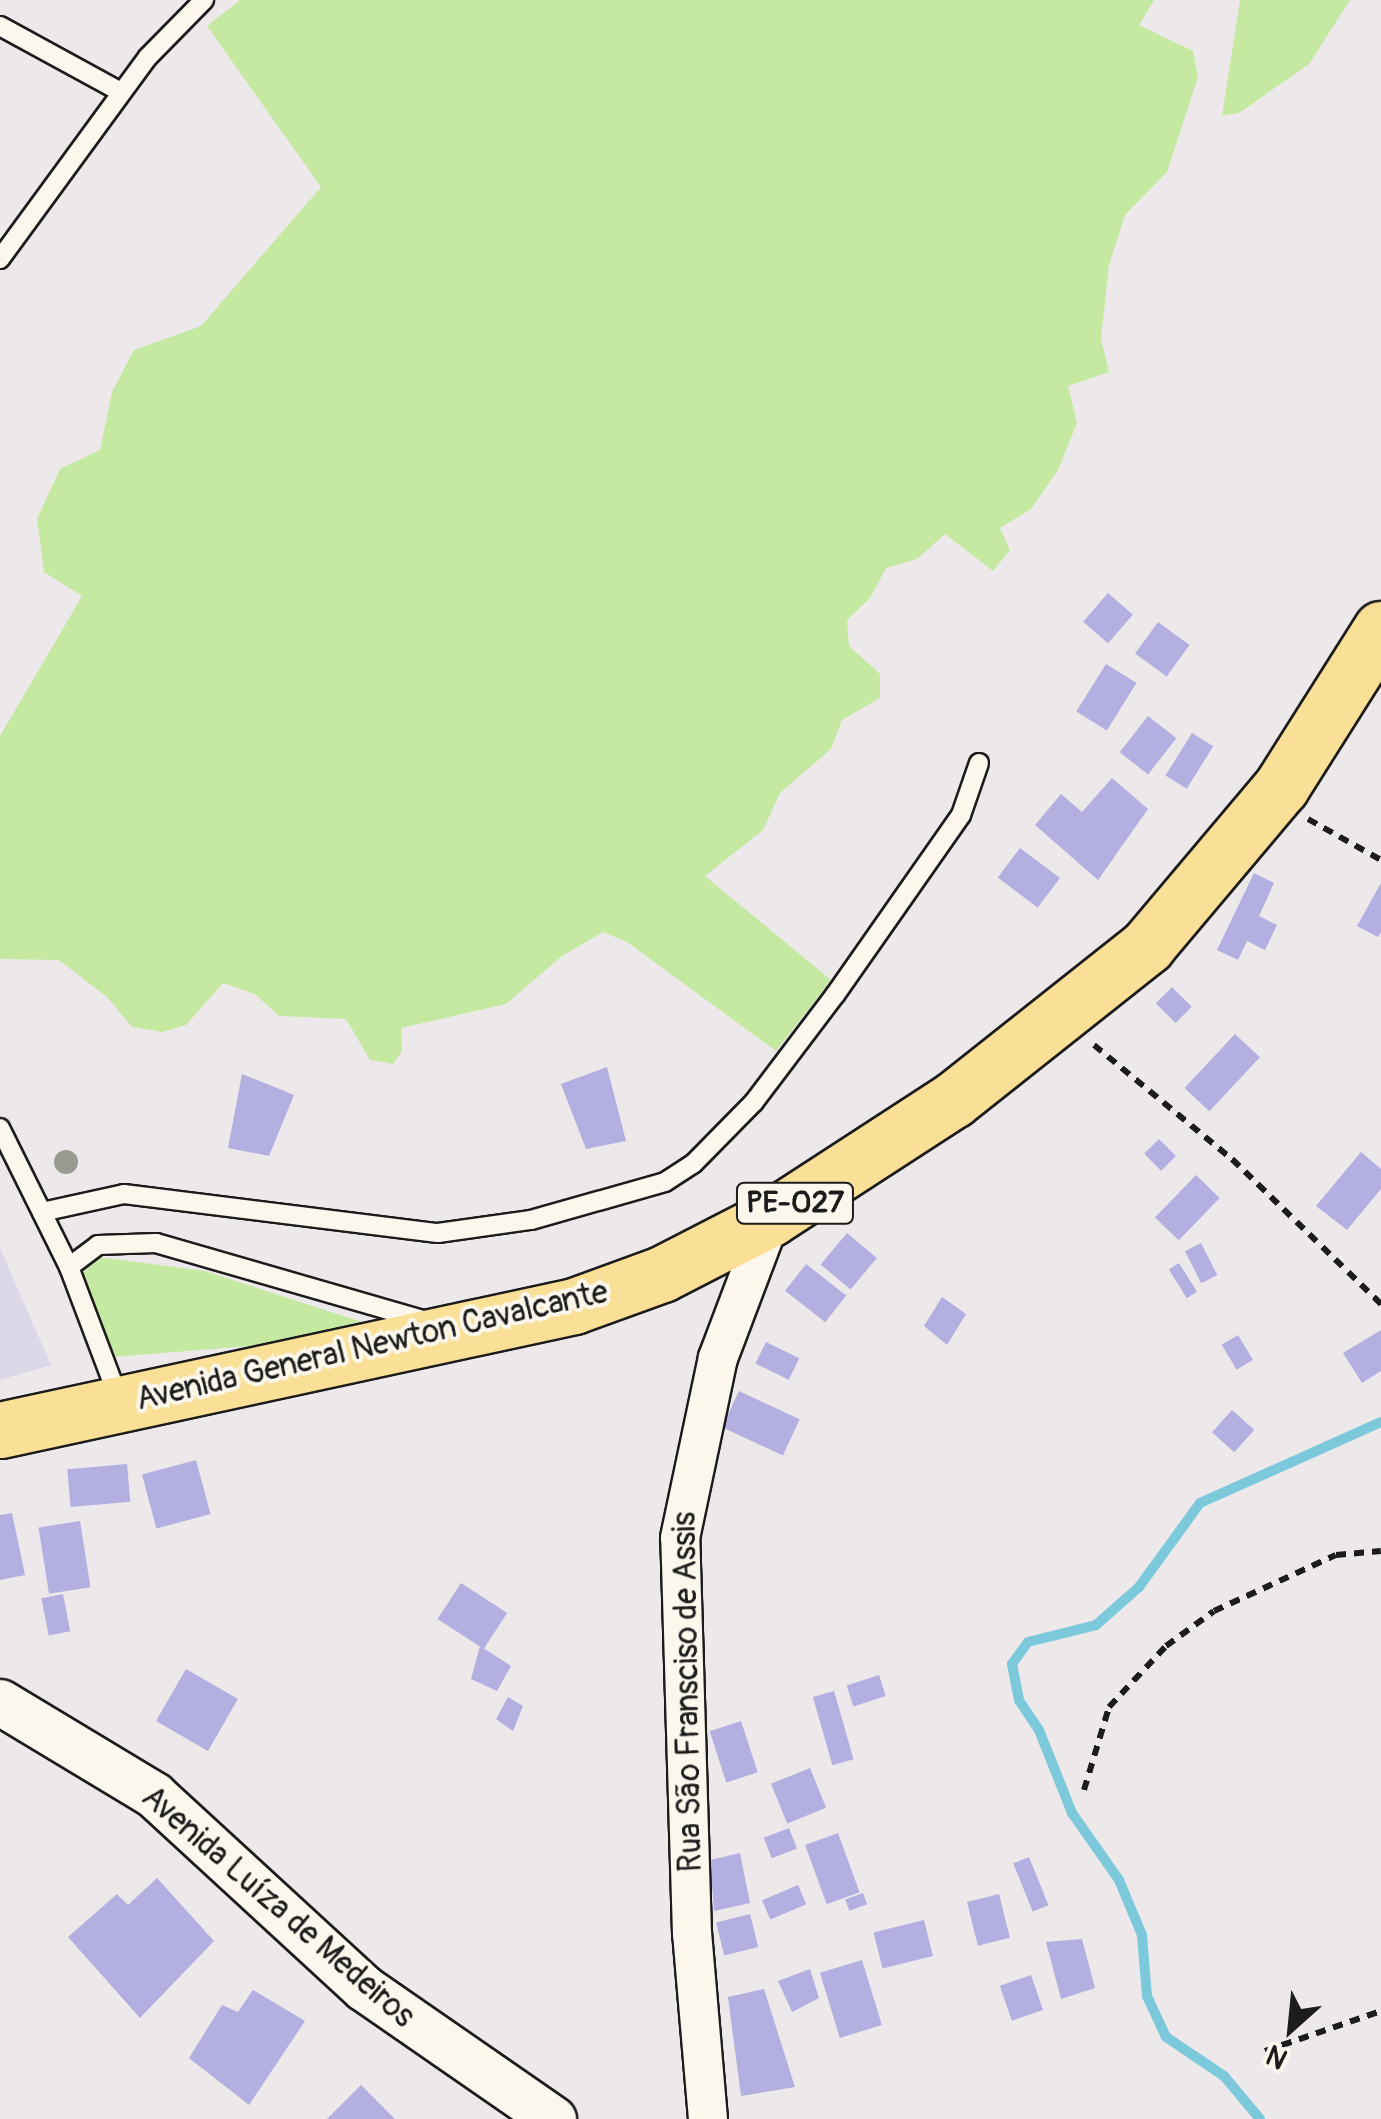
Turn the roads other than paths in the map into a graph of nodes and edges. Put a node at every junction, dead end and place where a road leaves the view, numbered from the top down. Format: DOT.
graph roads {
  1 [pos="204,0"];
  2 [pos="0,26"];
  3 [pos="121,92"];
  4 [pos="0,259"];
  5 [pos="1381,629"];
  6 [pos="979,763"];
  7 [pos="0,1128"];
  8 [pos="42,1212"];
  9 [pos="770,1218"];
  10 [pos="69,1268"];
  11 [pos="460,1332"];
  12 [pos="121,1405"];
  13 [pos="0,1430"];
  14 [pos="0,1702"];
  15 [pos="552,2119"];
  16 [pos="708,2119"];
  1 -- 3 [label="lane"];
  2 -- 3 [label="lane"];
  3 -- 4 [label="lane"];
  5 -- 9 [label="main road, Avenida General Newton Cavalcante / PE-027"];
  6 -- 8 [label="lane"];
  7 -- 8 [label="lane"];
  8 -- 10 [label="lane"];
  9 -- 11 [label="main road, Avenida General Newton Cavalcante / PE-027"];
  9 -- 16 [label="street, Rua São Fransciso de Assis"];
  10 -- 11 [label="lane"];
  10 -- 12 [label="lane"];
  11 -- 12 [label="main road, Avenida General Newton Cavalcante / PE-027"];
  12 -- 13 [label="main road, Avenida General Newton Cavalcante / PE-027"];
  14 -- 15 [label="street, Avenida Luíza de Medeiros"];
}
